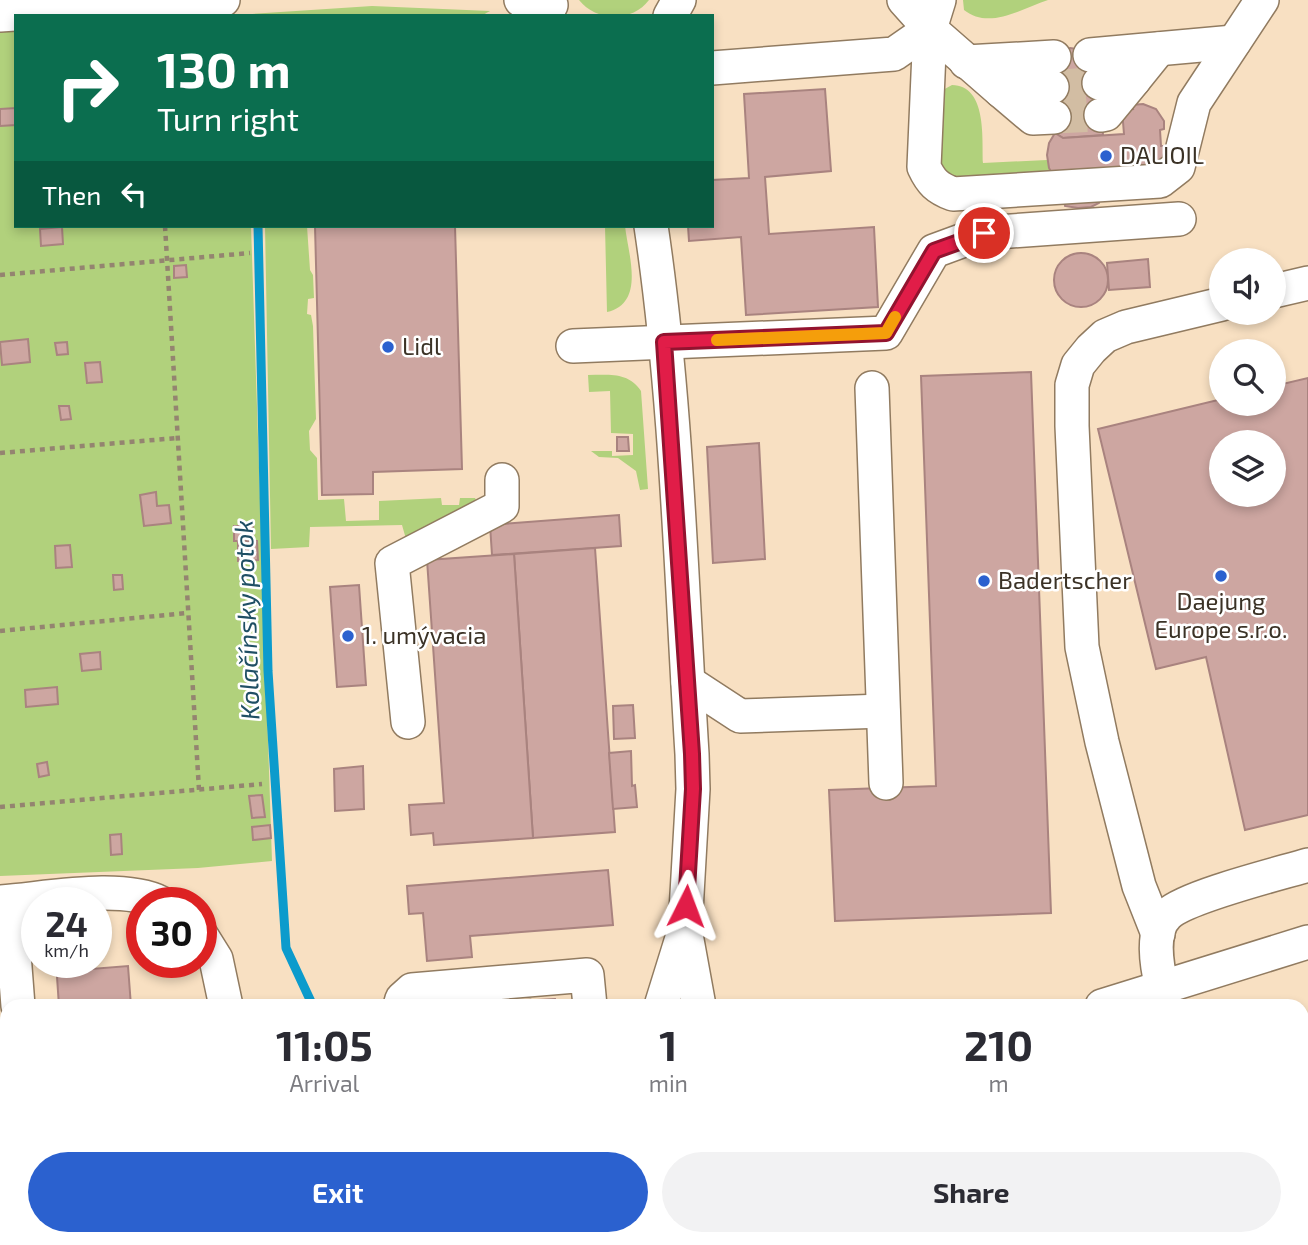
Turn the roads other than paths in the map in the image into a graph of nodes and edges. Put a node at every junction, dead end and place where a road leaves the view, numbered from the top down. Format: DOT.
graph roads {
  1 [pos="223,0"];
  2 [pos="904,0"];
  3 [pos="1262,0"];
  4 [pos="15,14"];
  5 [pos="935,15"];
  6 [pos="1234,42"];
  7 [pos="1159,49"];
  8 [pos="966,62"];
  9 [pos="714,68"];
  10 [pos="1179,219"];
  11 [pos="650,228"];
  12 [pos="1308,283"];
  13 [pos="1286,288"];
  14 [pos="1209,307"];
  15 [pos="664,342"];
  16 [pos="573,346"];
  17 [pos="872,388"];
  18 [pos="502,480"];
  19 [pos="688,682"];
  20 [pos="883,711"];
  21 [pos="740,716"];
  22 [pos="408,722"];
  23 [pos="692,754"];
  24 [pos="886,783"];
  25 [pos="1308,865"];
  26 [pos="126,895"];
  27 [pos="5,902"];
  28 [pos="685,929"];
  29 [pos="1158,934"];
  30 [pos="1308,943"];
  31 [pos="217,964"];
  32 [pos="1162,988"];
  33 [pos="471,995"];
  34 [pos="17,999"];
  35 [pos="225,999"];
  36 [pos="589,999"];
  37 [pos="664,999"];
  38 [pos="698,999"];
  39 [pos="1125,999"];
  1 -- 4 [label="street"];
  2 -- 5 [label="street"];
  3 -- 6 [label="street"];
  5 -- 6 [label="street"];
  5 -- 8 [label="street"];
  5 -- 9 [label="street"];
  6 -- 7 [label="street"];
  7 -- 7 [label="street"];
  8 -- 8 [label="street"];
  10 -- 15 [label="street"];
  11 -- 15 [label="street"];
  12 -- 13 [label="street"];
  14 -- 29 [label="street"];
  15 -- 16 [label="street"];
  15 -- 19 [label="street"];
  17 -- 20 [label="street"];
  18 -- 22 [label="street"];
  19 -- 21 [label="street"];
  19 -- 23 [label="street"];
  20 -- 21 [label="street"];
  20 -- 24 [label="street"];
  21 -- 23 [label="street"];
  23 -- 28 [label="street"];
  25 -- 29 [label="street"];
  26 -- 27 [label="street"];
  27 -- 34 [label="street"];
  28 -- 37 [label="street"];
  28 -- 38 [label="street"];
  29 -- 32 [label="street"];
  30 -- 32 [label="street"];
  31 -- 35 [label="street"];
  32 -- 39 [label="street"];
  33 -- 36 [label="street"];
}
